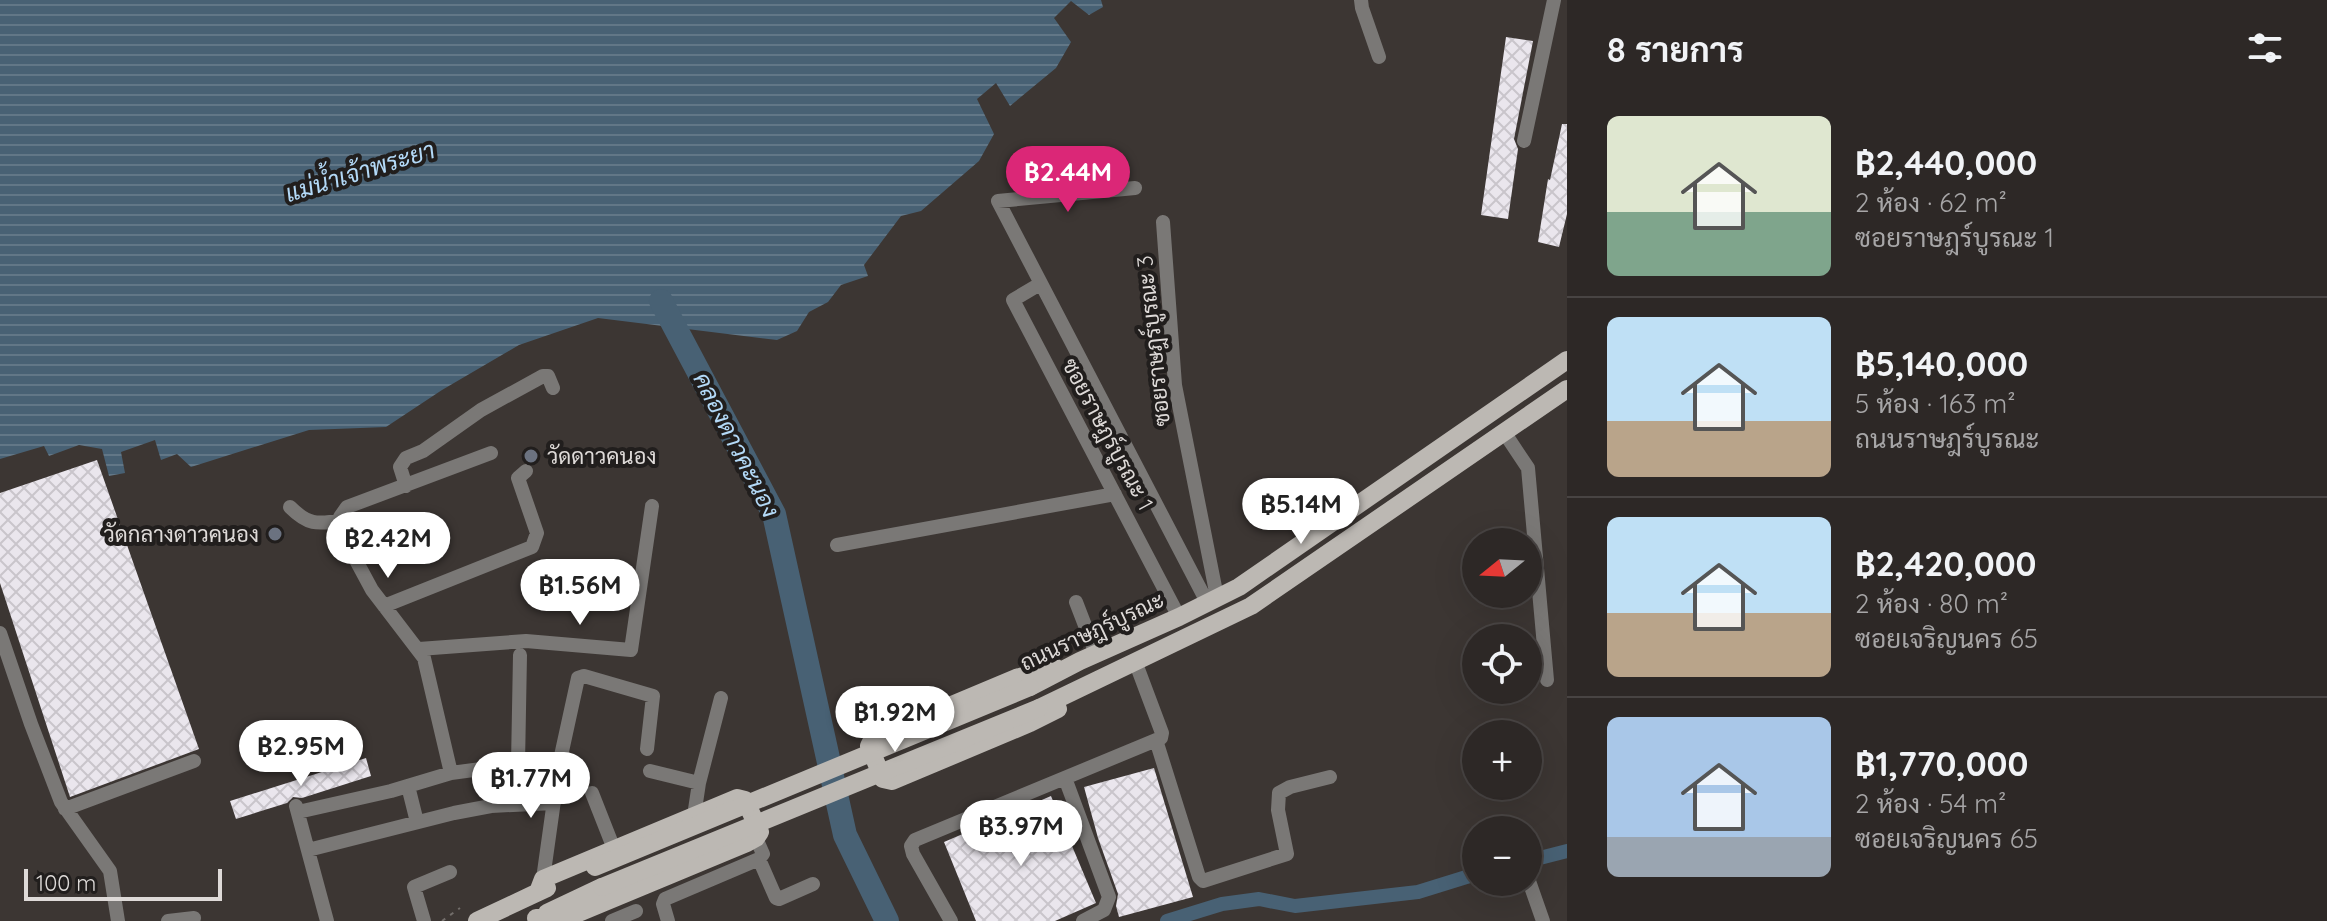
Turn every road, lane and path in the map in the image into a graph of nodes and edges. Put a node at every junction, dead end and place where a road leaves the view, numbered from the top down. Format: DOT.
graph roads {
  1 [pos="1361,0"];
  2 [pos="1554,0"];
  3 [pos="1379,57"];
  4 [pos="1524,141"];
  5 [pos="1135,188"];
  6 [pos="1163,222"];
  7 [pos="1040,284"];
  8 [pos="1567,360"];
  9 [pos="553,388"];
  10 [pos="1567,389"];
  11 [pos="1504,432"];
  12 [pos="491,453"];
  13 [pos="526,471"];
  14 [pos="406,486"];
  15 [pos="1115,494"];
  16 [pos="652,506"];
  17 [pos="290,507"];
  18 [pos="341,521"];
  19 [pos="1330,524"];
  20 [pos="1343,543"];
  21 [pos="837,545"];
  22 [pos="1212,599"];
  23 [pos="1076,602"];
  24 [pos="384,606"];
  25 [pos="1179,617"];
  26 [pos="0,633"];
  27 [pos="419,649"];
  28 [pos="520,655"];
  29 [pos="1088,658"];
  30 [pos="1135,661"];
  31 [pos="1547,680"];
  32 [pos="1092,683"];
  33 [pos="721,698"];
  34 [pos="1156,740"];
  35 [pos="647,749"];
  36 [pos="194,761"];
  37 [pos="518,764"];
  38 [pos="559,765"];
  39 [pos="650,771"];
  40 [pos="451,773"];
  41 [pos="1330,777"];
  42 [pos="1065,778"];
  43 [pos="699,783"];
  44 [pos="408,786"];
  45 [pos="592,793"];
  46 [pos="554,803"];
  47 [pos="65,809"];
  48 [pos="694,816"];
  49 [pos="417,822"];
  50 [pos="756,838"];
  51 [pos="614,849"];
  52 [pos="308,850"];
  53 [pos="759,859"];
  54 [pos="450,872"];
  55 [pos="813,884"];
  56 [pos="541,886"];
  57 [pos="1534,896"];
  58 [pos="460,908"];
  59 [pos="636,911"];
  60 [pos="194,918"];
  61 [pos="532,919"];
  62 [pos="118,921"];
  63 [pos="168,921"];
  64 [pos="327,921"];
  65 [pos="424,921"];
  66 [pos="442,921"];
  67 [pos="477,921"];
  68 [pos="612,921"];
  69 [pos="668,921"];
  70 [pos="951,921"];
  71 [pos="1083,921"];
  72 [pos="1543,921"];
  1 -- 3 [label="street"];
  2 -- 4 [label="street"];
  5 -- 7 [label="street, ซอยราษฎร์บูรณะ 1"];
  6 -- 22 [label="street, ซอยราษฎร์บูรณะ 3"];
  7 -- 15 [label="street, ซอยราษฎร์บูรณะ 1"];
  7 -- 22 [label="street, ซอยราษฎร์บูรณะ 1"];
  8 -- 19 [label="main road, ถนนราษฎร์บูรณะ"];
  9 -- 14 [label="street"];
  10 -- 11 [label="main road, ถนนราษฎร์บูรณะ"];
  11 -- 20 [label="main road, ถนนราษฎร์บูรณะ"];
  11 -- 31 [label="street"];
  12 -- 14 [label="street"];
  13 -- 24 [label="street"];
  14 -- 18 [label="street"];
  15 -- 21 [label="street"];
  15 -- 25 [label="street, ซอยราษฎร์บูรณะ 1"];
  16 -- 27 [label="street"];
  17 -- 18 [label="street"];
  18 -- 24 [label="street"];
  19 -- 20 [label="main road"];
  19 -- 22 [label="main road, ถนนราษฎร์บูรณะ"];
  20 -- 30 [label="main road, ถนนราษฎร์บูรณะ"];
  22 -- 25 [label="main road, ถนนราษฎร์บูรณะ"];
  23 -- 29 [label="street"];
  24 -- 27 [label="street"];
  25 -- 29 [label="main road, ถนนราษฎร์บูรณะ"];
  26 -- 47 [label="street"];
  27 -- 40 [label="street"];
  28 -- 37 [label="street"];
  29 -- 32 [label="main road"];
  29 -- 56 [label="main road, ถนนราษฎร์บูรณะ, bridge"];
  30 -- 32 [label="main road, ถนนราษฎร์บูรณะ"];
  30 -- 34 [label="street"];
  32 -- 61 [label="main road, ถนนราษฎร์บูรณะ, bridge"];
  33 -- 43 [label="street"];
  34 -- 41 [label="street"];
  34 -- 42 [label="street"];
  35 -- 38 [label="street"];
  36 -- 47 [label="street"];
  37 -- 38 [label="street"];
  37 -- 40 [label="street"];
  38 -- 46 [label="street"];
  39 -- 43 [label="street"];
  40 -- 44 [label="street"];
  42 -- 70 [label="street"];
  42 -- 71 [label="street"];
  43 -- 48 [label="street"];
  44 -- 49 [label="street"];
  44 -- 52 [label="street"];
  45 -- 51 [label="street"];
  46 -- 49 [label="street"];
  46 -- 56 [label="street"];
  47 -- 62 [label="street"];
  48 -- 50 [label="main road"];
  48 -- 51 [label="main road"];
  49 -- 52 [label="street"];
  50 -- 53 [label="street"];
  50 -- 61 [label="main road"];
  51 -- 56 [label="main road"];
  52 -- 64 [label="street"];
  53 -- 55 [label="street"];
  53 -- 69 [label="street"];
  54 -- 65 [label="street"];
  56 -- 67 [label="main road"];
  57 -- 72 [label="street"];
  58 -- 66 [label="path"];
  59 -- 68 [label="street"];
  60 -- 63 [label="street"];
}
